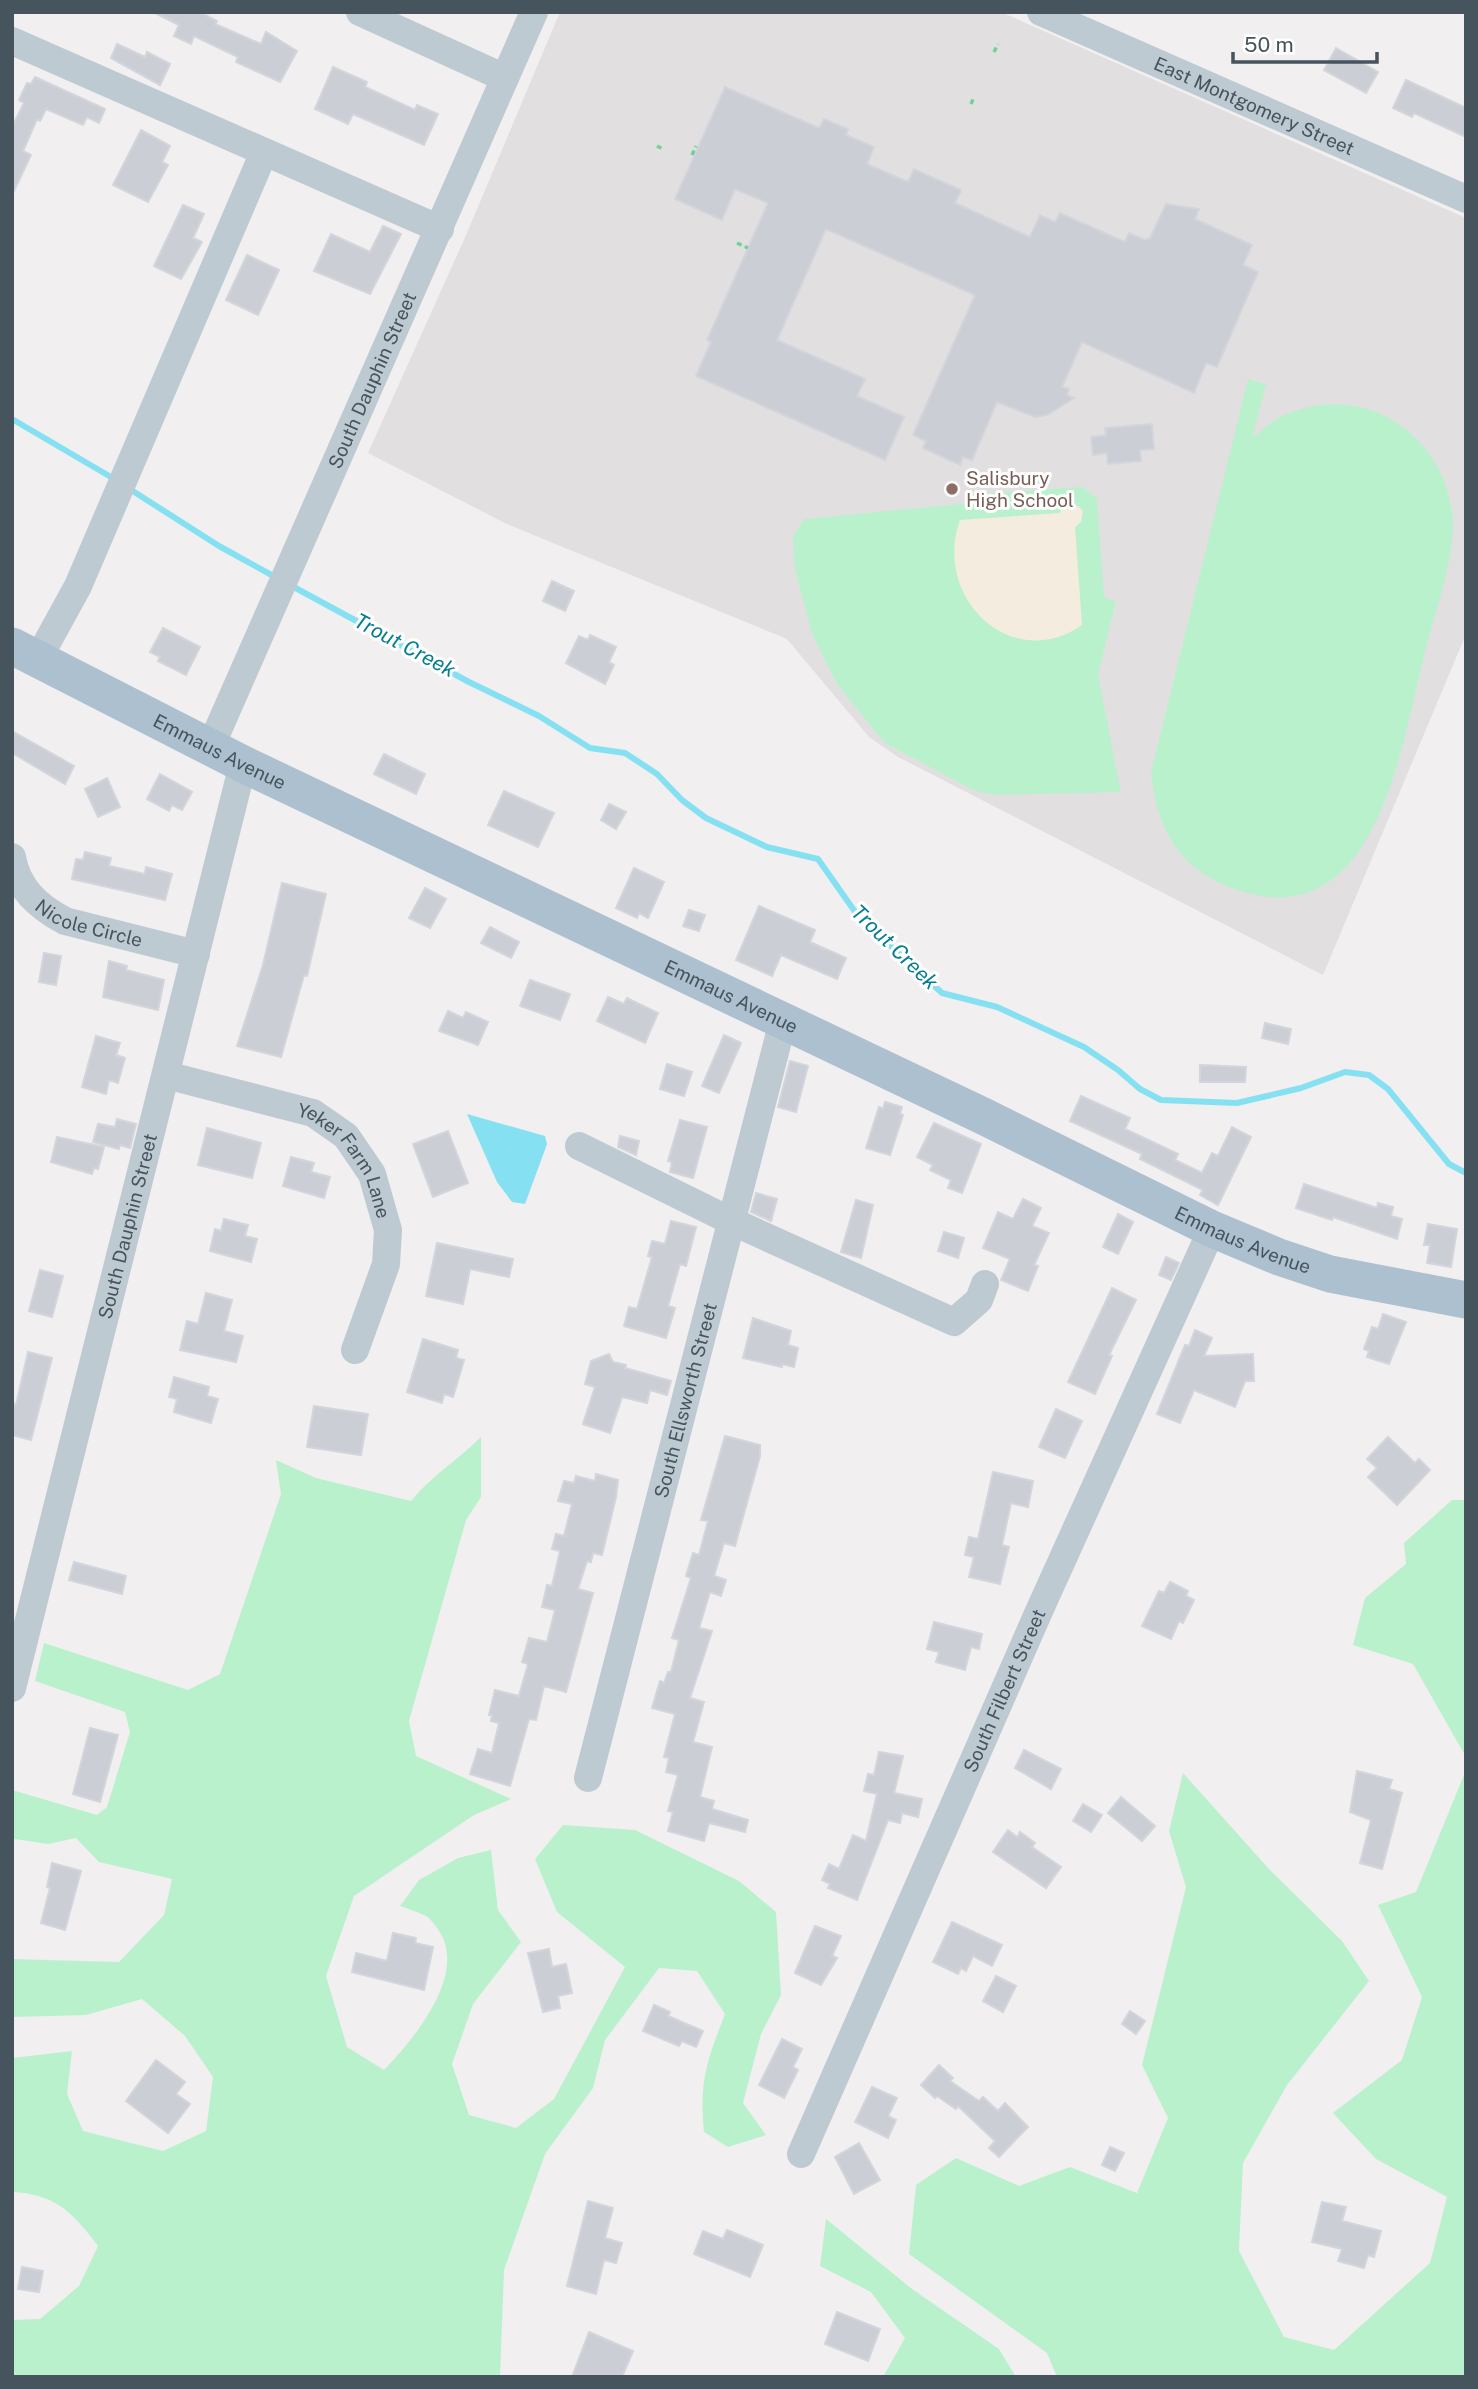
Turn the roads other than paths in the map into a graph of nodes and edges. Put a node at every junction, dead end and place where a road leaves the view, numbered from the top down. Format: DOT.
graph roads {
  1 [pos="360,12"];
  2 [pos="534,12"];
  3 [pos="1057,16"];
  4 [pos="12,41"];
  5 [pos="505,78"];
  6 [pos="264,152"];
  7 [pos="1466,199"];
  8 [pos="440,229"];
  9 [pos="25,652"];
  10 [pos="210,748"];
  11 [pos="243,764"];
  12 [pos="12,857"];
  13 [pos="196,954"];
  14 [pos="783,1021"];
  15 [pos="166,1075"];
  16 [pos="579,1146"];
  17 [pos="731,1221"];
  18 [pos="1212,1229"];
  19 [pos="985,1284"];
  20 [pos="1466,1300"];
  21 [pos="355,1350"];
  22 [pos="12,1688"];
  23 [pos="588,1778"];
  24 [pos="801,2154"];
  1 -- 5 [label="street"];
  2 -- 5 [label="street, South Dauphin Street"];
  3 -- 7 [label="street, East Montgomery Street"];
  4 -- 6 [label="street"];
  5 -- 8 [label="street, South Dauphin Street"];
  6 -- 8 [label="street"];
  6 -- 9 [label="street"];
  8 -- 10 [label="street, South Dauphin Street"];
  9 -- 10 [label="main road, Emmaus Avenue"];
  10 -- 11 [label="main road, Emmaus Avenue"];
  11 -- 13 [label="street, South Dauphin Street"];
  11 -- 14 [label="main road, Emmaus Avenue"];
  12 -- 13 [label="street, Nicole Circle"];
  13 -- 15 [label="street, South Dauphin Street"];
  14 -- 17 [label="street, South Ellsworth Street"];
  14 -- 18 [label="main road, Emmaus Avenue"];
  15 -- 21 [label="street, Yeker Farm Lane"];
  15 -- 22 [label="street, South Dauphin Street"];
  16 -- 17 [label="street"];
  17 -- 19 [label="street"];
  17 -- 23 [label="street, South Ellsworth Street"];
  18 -- 20 [label="main road, Emmaus Avenue"];
  18 -- 24 [label="street, South Filbert Street"];
}
